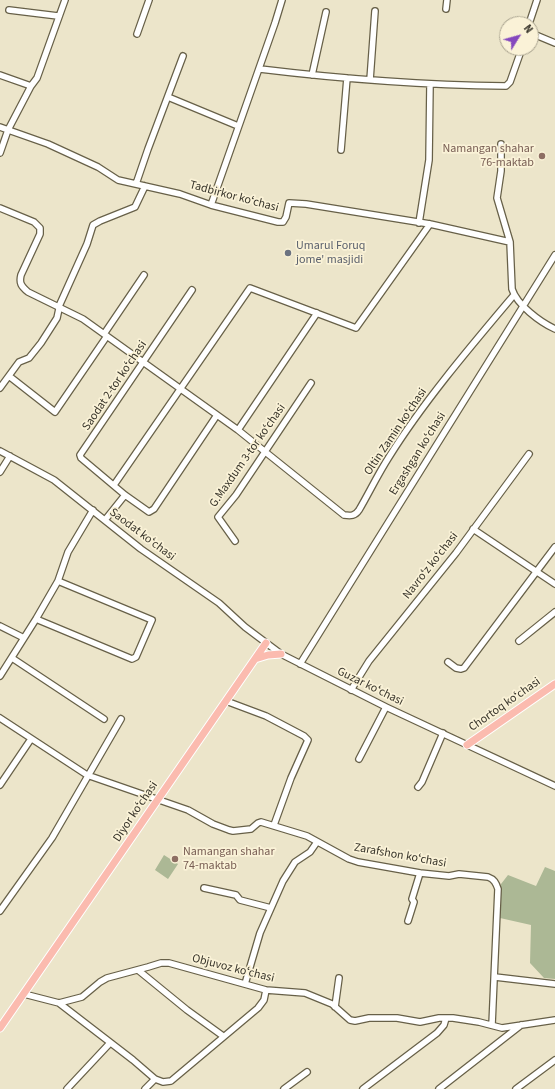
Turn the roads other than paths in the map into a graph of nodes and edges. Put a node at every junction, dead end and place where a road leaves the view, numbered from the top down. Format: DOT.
graph roads {
  1 [pos="65,0"];
  2 [pos="149,0"];
  3 [pos="282,0"];
  4 [pos="447,0"];
  5 [pos="537,0"];
  6 [pos="446,9"];
  7 [pos="9,10"];
  8 [pos="375,11"];
  9 [pos="326,12"];
  10 [pos="58,16"];
  11 [pos="532,16"];
  12 [pos="137,34"];
  13 [pos="539,36"];
  14 [pos="555,43"];
  15 [pos="183,56"];
  16 [pos="519,56"];
  17 [pos="260,69"];
  18 [pos="312,75"];
  19 [pos="0,76"];
  20 [pos="347,78"];
  21 [pos="370,80"];
  22 [pos="430,84"];
  23 [pos="31,86"];
  24 [pos="168,97"];
  25 [pos="238,126"];
  26 [pos="0,127"];
  27 [pos="8,130"];
  28 [pos="501,144"];
  29 [pos="341,150"];
  30 [pos="0,153"];
  31 [pos="136,184"];
  32 [pos="145,186"];
  33 [pos="211,205"];
  34 [pos="0,208"];
  35 [pos="419,222"];
  36 [pos="430,224"];
  37 [pos="510,242"];
  38 [pos="555,255"];
  39 [pos="144,275"];
  40 [pos="192,290"];
  41 [pos="514,295"];
  42 [pos="523,306"];
  43 [pos="59,307"];
  44 [pos="317,313"];
  45 [pos="555,329"];
  46 [pos="105,335"];
  47 [pos="144,363"];
  48 [pos="9,376"];
  49 [pos="311,384"];
  50 [pos="0,388"];
  51 [pos="180,389"];
  52 [pos="217,415"];
  53 [pos="238,430"];
  54 [pos="0,451"];
  55 [pos="266,451"];
  56 [pos="529,454"];
  57 [pos="10,456"];
  58 [pos="0,472"];
  59 [pos="114,485"];
  60 [pos="125,495"];
  61 [pos="93,510"];
  62 [pos="105,520"];
  63 [pos="473,529"];
  64 [pos="235,541"];
  65 [pos="555,547"];
  66 [pos="536,571"];
  67 [pos="58,581"];
  68 [pos="555,584"];
  69 [pos="555,612"];
  70 [pos="36,619"];
  71 [pos="0,626"];
  72 [pos="24,638"];
  73 [pos="519,641"];
  74 [pos="266,643"];
  75 [pos="281,654"];
  76 [pos="12,658"];
  77 [pos="255,659"];
  78 [pos="448,662"];
  79 [pos="300,664"];
  80 [pos="0,676"];
  81 [pos="555,684"];
  82 [pos="351,690"];
  83 [pos="226,701"];
  84 [pos="386,707"];
  85 [pos="0,718"];
  86 [pos="104,719"];
  87 [pos="121,719"];
  88 [pos="442,733"];
  89 [pos="31,739"];
  90 [pos="467,745"];
  91 [pos="359,759"];
  92 [pos="87,775"];
  93 [pos="0,785"];
  94 [pos="555,786"];
  95 [pos="418,787"];
  96 [pos="158,799"];
  97 [pos="274,825"];
  98 [pos="317,842"];
  99 [pos="420,873"];
  100 [pos="204,888"];
  101 [pos="271,908"];
  102 [pos="0,911"];
  103 [pos="408,921"];
  104 [pos="138,970"];
  105 [pos="495,977"];
  106 [pos="339,978"];
  107 [pos="245,984"];
  108 [pos="555,984"];
  109 [pos="266,990"];
  110 [pos="24,994"];
  111 [pos="59,1003"];
  112 [pos="335,1007"];
  113 [pos="446,1018"];
  114 [pos="555,1020"];
  115 [pos="492,1025"];
  116 [pos="521,1025"];
  117 [pos="0,1028"];
  118 [pos="223,1036"];
  119 [pos="110,1043"];
  120 [pos="555,1060"];
  121 [pos="307,1072"];
  122 [pos="155,1080"];
  123 [pos="67,1089"];
  124 [pos="145,1089"];
  125 [pos="284,1089"];
  126 [pos="363,1089"];
  127 [pos="439,1089"];
  128 [pos="516,1089"];
  1 -- 10 [label="street"];
  2 -- 12 [label="street"];
  3 -- 17 [label="street"];
  4 -- 6 [label="street"];
  5 -- 11 [label="street"];
  7 -- 10 [label="street"];
  8 -- 21 [label="street"];
  9 -- 18 [label="street"];
  10 -- 23 [label="street"];
  13 -- 14 [label="street"];
  15 -- 24 [label="street"];
  16 -- 22 [label="street"];
  17 -- 18 [label="street"];
  17 -- 25 [label="street"];
  18 -- 20 [label="street"];
  19 -- 23 [label="street"];
  20 -- 21 [label="street"];
  20 -- 29 [label="street"];
  21 -- 22 [label="street"];
  22 -- 35 [label="street"];
  23 -- 27 [label="street"];
  24 -- 25 [label="street"];
  24 -- 31 [label="street"];
  25 -- 33 [label="street"];
  26 -- 27 [label="street, Tadbirkor koʻchasi"];
  27 -- 30 [label="street"];
  27 -- 31 [label="street, Tadbirkor koʻchasi"];
  28 -- 37 [label="street"];
  31 -- 32 [label="street, Tadbirkor koʻchasi"];
  32 -- 33 [label="street, Tadbirkor koʻchasi"];
  32 -- 43 [label="street"];
  33 -- 35 [label="street, Tadbirkor koʻchasi"];
  34 -- 43 [label="street"];
  35 -- 36 [label="street, Tadbirkor koʻchasi"];
  36 -- 37 [label="street, Tadbirkor koʻchasi"];
  36 -- 44 [label="street"];
  37 -- 41 [label="street"];
  38 -- 42 [label="street, Ergashgan koʻchasi"];
  39 -- 46 [label="street"];
  40 -- 47 [label="street, Saodat 2-tor koʻchasi"];
  41 -- 42 [label="street"];
  41 -- 55 [label="street, Oltin Zamin koʻchasi"];
  42 -- 45 [label="street"];
  42 -- 79 [label="street, Ergashgan koʻchasi"];
  43 -- 46 [label="street"];
  43 -- 48 [label="street"];
  44 -- 51 [label="street"];
  44 -- 53 [label="street"];
  46 -- 47 [label="street"];
  46 -- 48 [label="street"];
  47 -- 51 [label="street"];
  47 -- 59 [label="street, Saodat 2-tor koʻchasi"];
  48 -- 50 [label="street"];
  49 -- 55 [label="street, G.Maxdum 3-tor koʻchasi"];
  51 -- 52 [label="street"];
  51 -- 59 [label="street"];
  52 -- 53 [label="street"];
  52 -- 60 [label="street"];
  53 -- 55 [label="street"];
  54 -- 57 [label="street, Saodat koʻchasi"];
  55 -- 64 [label="street, G.Maxdum 3-tor koʻchasi"];
  56 -- 63 [label="street, Navroʻz koʻchasi"];
  57 -- 58 [label="street"];
  57 -- 61 [label="street, Saodat koʻchasi"];
  59 -- 60 [label="street"];
  60 -- 62 [label="street"];
  61 -- 62 [label="street, Saodat koʻchasi"];
  61 -- 67 [label="street"];
  62 -- 74 [label="street, Saodat koʻchasi"];
  63 -- 66 [label="street"];
  63 -- 82 [label="street, Navroʻz koʻchasi"];
  65 -- 66 [label="street"];
  66 -- 68 [label="street"];
  66 -- 78 [label="street"];
  67 -- 70 [label="street"];
  67 -- 70 [label="street"];
  69 -- 73 [label="street"];
  70 -- 72 [label="street"];
  71 -- 72 [label="street"];
  72 -- 76 [label="street"];
  74 -- 75 [label="street, Guzar koʻchasi"];
  74 -- 77 [label="main road, Diyor koʻchasi"];
  75 -- 77 [label="main road"];
  75 -- 79 [label="street, Guzar koʻchasi"];
  76 -- 80 [label="street"];
  76 -- 86 [label="street"];
  77 -- 83 [label="main road, Diyor koʻchasi"];
  79 -- 82 [label="street, Guzar koʻchasi"];
  81 -- 90 [label="main road, Chortoq koʻchasi"];
  82 -- 84 [label="street, Guzar koʻchasi"];
  83 -- 96 [label="main road, Diyor koʻchasi"];
  83 -- 97 [label="street"];
  84 -- 88 [label="street, Guzar koʻchasi"];
  84 -- 91 [label="street"];
  85 -- 89 [label="street, Zarafshon koʻchasi"];
  87 -- 92 [label="street"];
  88 -- 90 [label="street, Guzar koʻchasi"];
  88 -- 95 [label="street"];
  89 -- 92 [label="street, Zarafshon koʻchasi"];
  89 -- 93 [label="street"];
  90 -- 94 [label="street, Guzar koʻchasi"];
  92 -- 96 [label="street, Zarafshon koʻchasi"];
  92 -- 102 [label="street"];
  96 -- 97 [label="street, Zarafshon koʻchasi"];
  96 -- 110 [label="main road, Diyor koʻchasi"];
  97 -- 98 [label="street, Zarafshon koʻchasi"];
  98 -- 99 [label="street, Zarafshon koʻchasi"];
  98 -- 101 [label="street"];
  99 -- 103 [label="street"];
  99 -- 105 [label="street, Zarafshon koʻchasi"];
  100 -- 101 [label="street"];
  101 -- 107 [label="street"];
  104 -- 107 [label="street, Objuvoz koʻchasi"];
  104 -- 111 [label="street, Objuvoz koʻchasi"];
  104 -- 118 [label="street"];
  105 -- 108 [label="street"];
  105 -- 115 [label="street"];
  106 -- 112 [label="street"];
  107 -- 109 [label="street, Objuvoz koʻchasi"];
  109 -- 112 [label="street, Objuvoz koʻchasi"];
  109 -- 118 [label="street"];
  110 -- 111 [label="street, Objuvoz koʻchasi"];
  110 -- 117 [label="main road, Diyor koʻchasi"];
  111 -- 119 [label="street"];
  112 -- 113 [label="street, Objuvoz koʻchasi"];
  113 -- 115 [label="street, Objuvoz koʻchasi"];
  113 -- 126 [label="street"];
  114 -- 116 [label="street, Objuvoz koʻchasi"];
  115 -- 116 [label="street, Objuvoz koʻchasi"];
  116 -- 127 [label="street"];
  118 -- 122 [label="street"];
  119 -- 122 [label="street"];
  119 -- 123 [label="street"];
  120 -- 128 [label="street"];
  121 -- 125 [label="street"];
  122 -- 124 [label="street"];
}
